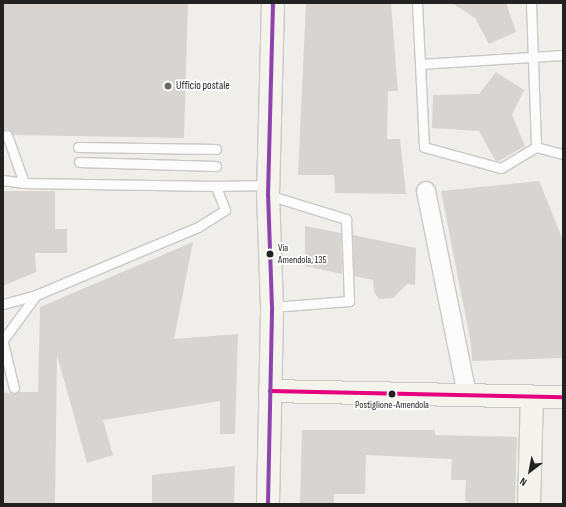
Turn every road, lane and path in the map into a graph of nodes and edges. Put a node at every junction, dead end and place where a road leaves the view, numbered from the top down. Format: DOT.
graph roads {
  1 [pos="273,3"];
  2 [pos="417,3"];
  3 [pos="531,3"];
  4 [pos="563,54"];
  5 [pos="533,57"];
  6 [pos="420,64"];
  7 [pos="7,135"];
  8 [pos="78,147"];
  9 [pos="536,147"];
  10 [pos="216,149"];
  11 [pos="563,154"];
  12 [pos="79,162"];
  13 [pos="216,166"];
  14 [pos="3,180"];
  15 [pos="24,183"];
  16 [pos="216,186"];
  17 [pos="268,190"];
  18 [pos="426,191"];
  19 [pos="36,295"];
  20 [pos="3,304"];
  21 [pos="272,307"];
  22 [pos="3,340"];
  23 [pos="3,343"];
  24 [pos="14,388"];
  25 [pos="270,391"];
  26 [pos="467,396"];
  27 [pos="532,397"];
  28 [pos="563,397"];
  29 [pos="268,504"];
  30 [pos="529,504"];
  1 -- 17 [label="main road"];
  2 -- 6 [label="lane"];
  3 -- 5 [label="lane"];
  4 -- 5 [label="lane"];
  5 -- 6 [label="lane"];
  5 -- 9 [label="lane"];
  6 -- 9 [label="lane"];
  7 -- 15 [label="lane"];
  8 -- 10 [label="lane"];
  9 -- 11 [label="lane"];
  12 -- 13 [label="lane"];
  14 -- 15 [label="lane"];
  15 -- 16 [label="lane"];
  16 -- 17 [label="lane"];
  16 -- 19 [label="lane"];
  17 -- 21 [label="main road"];
  17 -- 21 [label="lane"];
  18 -- 26 [label="street"];
  19 -- 20 [label="lane"];
  19 -- 22 [label="lane"];
  21 -- 25 [label="main road"];
  23 -- 24 [label="lane"];
  25 -- 26 [label="main road"];
  25 -- 29 [label="main road"];
  26 -- 27 [label="main road"];
  27 -- 28 [label="main road"];
  27 -- 30 [label="main road"];
}
